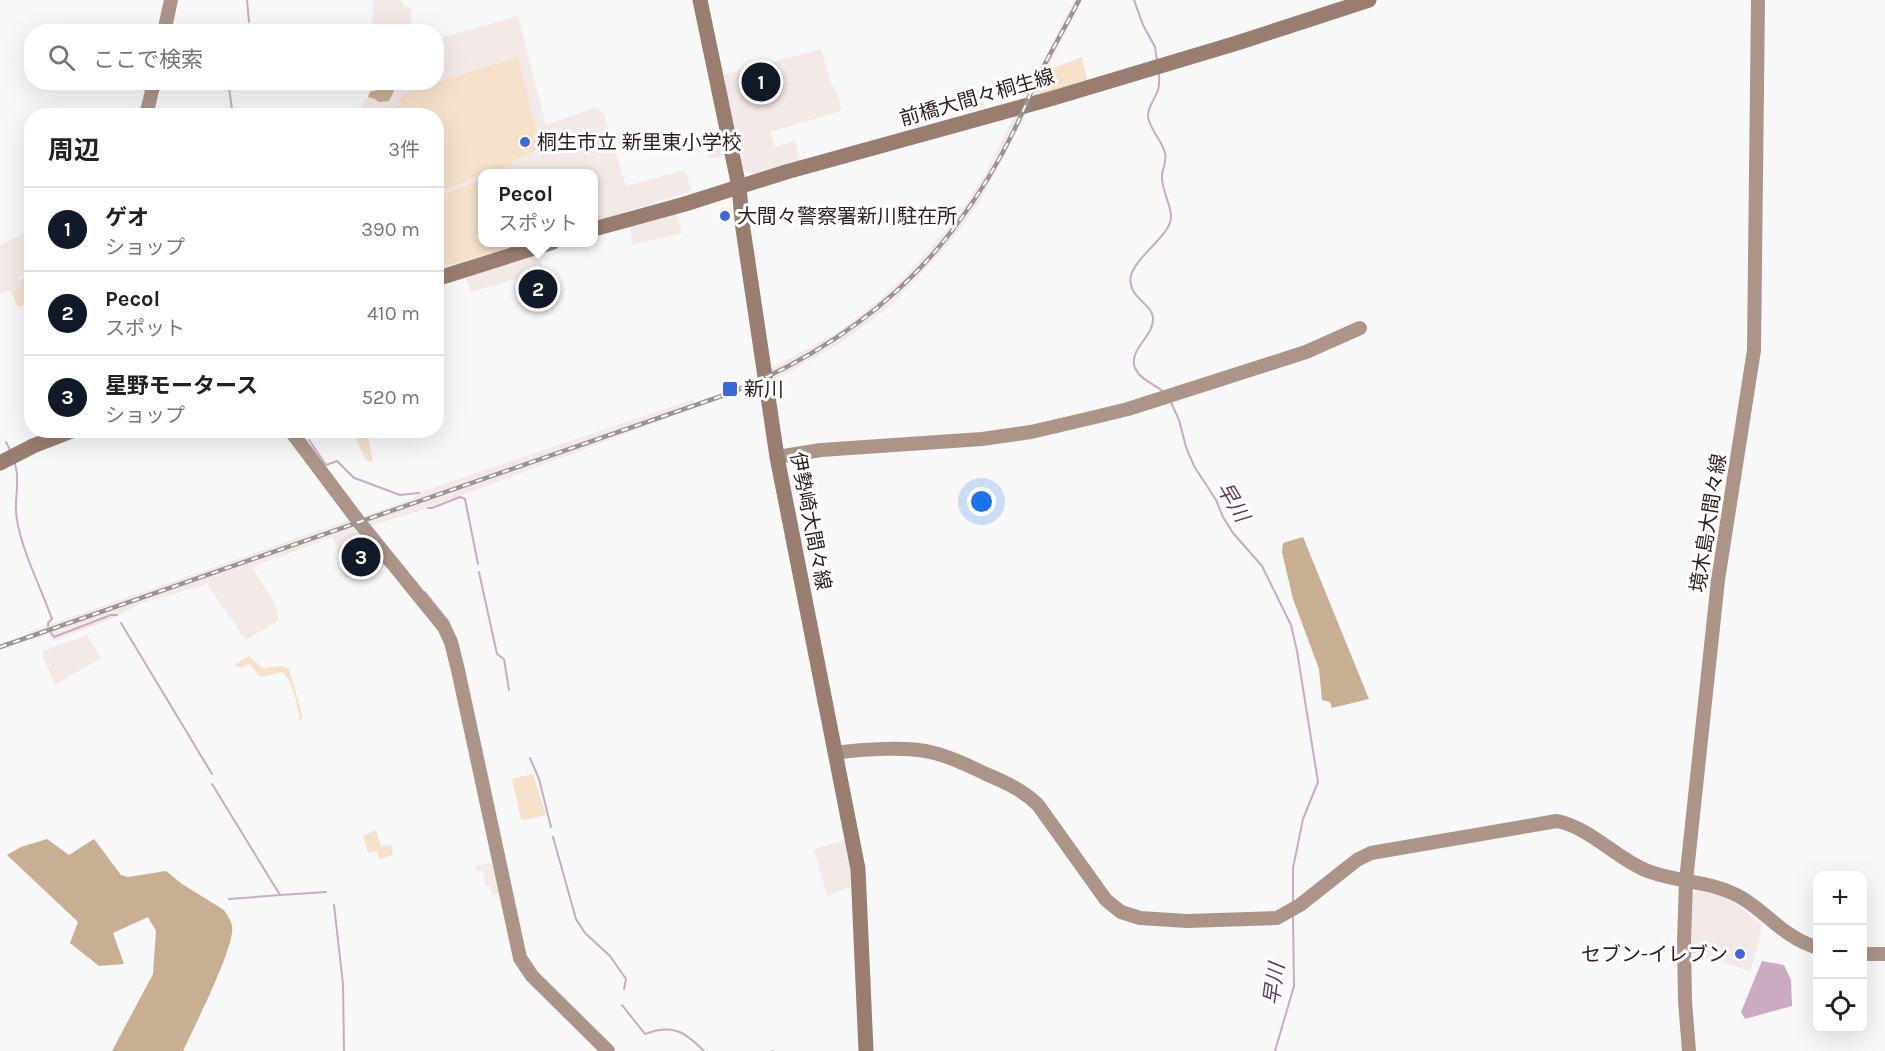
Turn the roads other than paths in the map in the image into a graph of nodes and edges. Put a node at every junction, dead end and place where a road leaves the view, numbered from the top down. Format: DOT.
graph roads {
  1 [pos="171,0"];
  2 [pos="700,0"];
  3 [pos="1369,0"];
  4 [pos="1758,0"];
  5 [pos="166,24"];
  6 [pos="152,90"];
  7 [pos="148,108"];
  8 [pos="739,187"];
  9 [pos="598,228"];
  10 [pos="540,247"];
  11 [pos="444,277"];
  12 [pos="1360,328"];
  13 [pos="54,438"];
  14 [pos="296,438"];
  15 [pos="777,457"];
  16 [pos="0,464"];
  17 [pos="836,753"];
  18 [pos="1686,881"];
  19 [pos="1813,946"];
  20 [pos="1867,954"];
  21 [pos="1885,954"];
  22 [pos="608,1051"];
  23 [pos="866,1051"];
  24 [pos="1689,1051"];
  1 -- 5 [label="street"];
  2 -- 8 [label="main road, 伊勢崎大間々線"];
  3 -- 8 [label="main road, 前橋大間々桐生線"];
  4 -- 18 [label="street, 境木島大間々線"];
  6 -- 7 [label="street"];
  8 -- 9 [label="main road, 前橋大間々桐生線"];
  8 -- 15 [label="main road, 伊勢崎大間々線"];
  10 -- 11 [label="main road"];
  12 -- 15 [label="street"];
  13 -- 16 [label="main road"];
  14 -- 22 [label="street"];
  15 -- 17 [label="main road, 伊勢崎大間々線"];
  17 -- 18 [label="street"];
  17 -- 23 [label="main road, 伊勢崎大間々線"];
  18 -- 19 [label="street"];
  18 -- 24 [label="street, 境木島大間々線"];
  20 -- 21 [label="street"];
}
